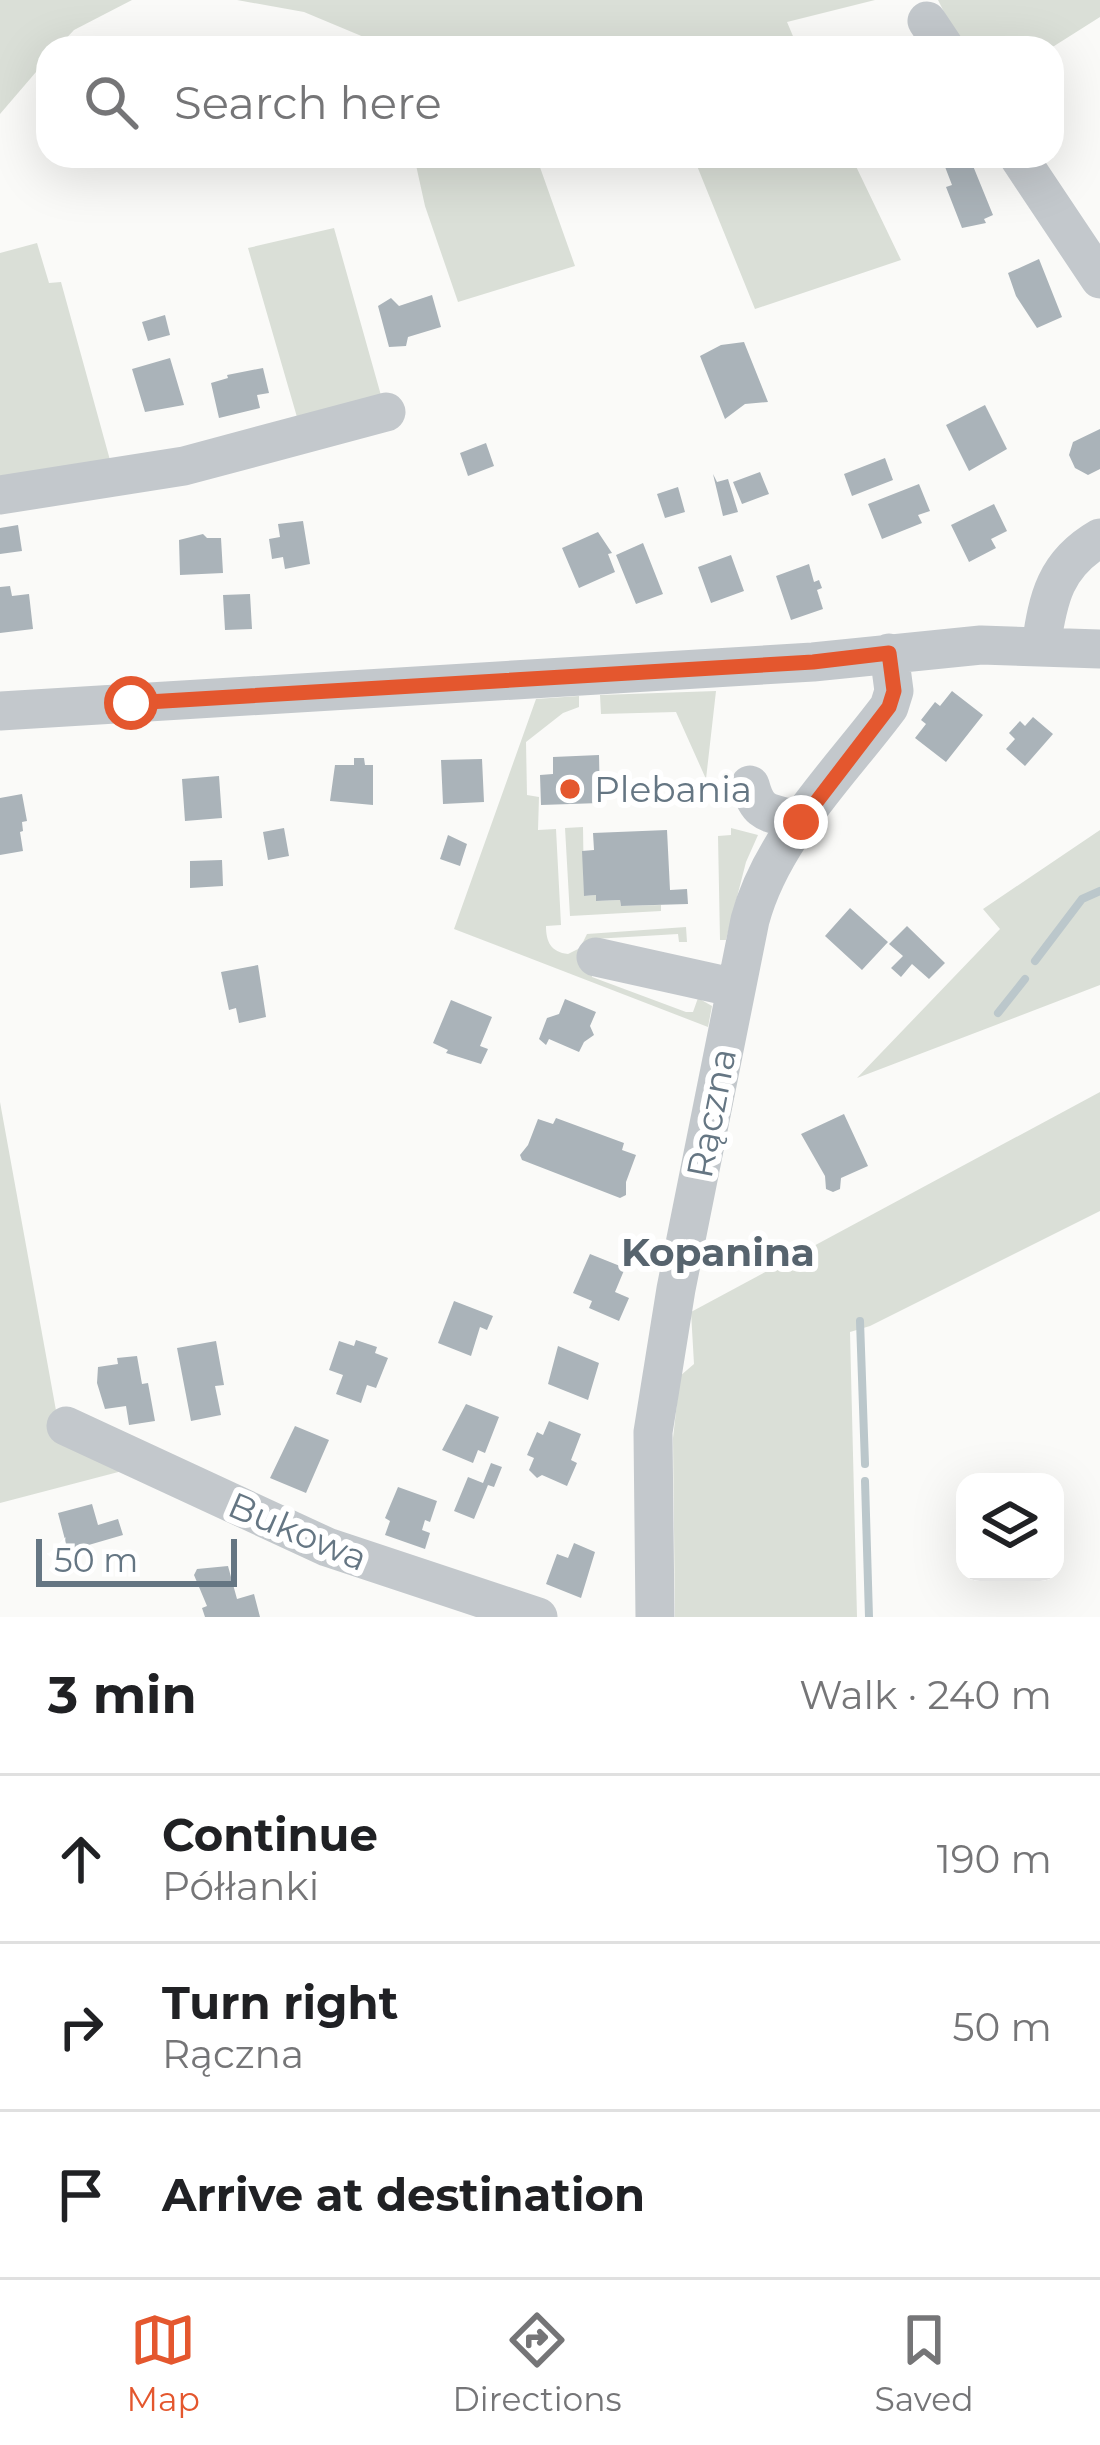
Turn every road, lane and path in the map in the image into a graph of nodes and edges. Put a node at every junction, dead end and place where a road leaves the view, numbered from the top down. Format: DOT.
graph roads {
  1 [pos="1026,168"];
  2 [pos="1100,279"];
  3 [pos="386,412"];
  4 [pos="0,495"];
  5 [pos="1100,538"];
  6 [pos="1041,646"];
  7 [pos="1100,649"];
  8 [pos="889,653"];
  9 [pos="0,711"];
  10 [pos="750,785"];
  11 [pos="801,822"];
  12 [pos="596,957"];
  13 [pos="736,988"];
  14 [pos="66,1426"];
  15 [pos="538,1617"];
  16 [pos="655,1617"];
  1 -- 2 [label="street"];
  3 -- 4 [label="street"];
  5 -- 6 [label="street"];
  6 -- 7 [label="street"];
  6 -- 8 [label="street"];
  8 -- 9 [label="street"];
  8 -- 11 [label="street, Rączna"];
  10 -- 11 [label="street"];
  11 -- 13 [label="street, Rączna"];
  12 -- 13 [label="street"];
  13 -- 16 [label="street, Rączna"];
  14 -- 15 [label="street, Bukowa"];
}
